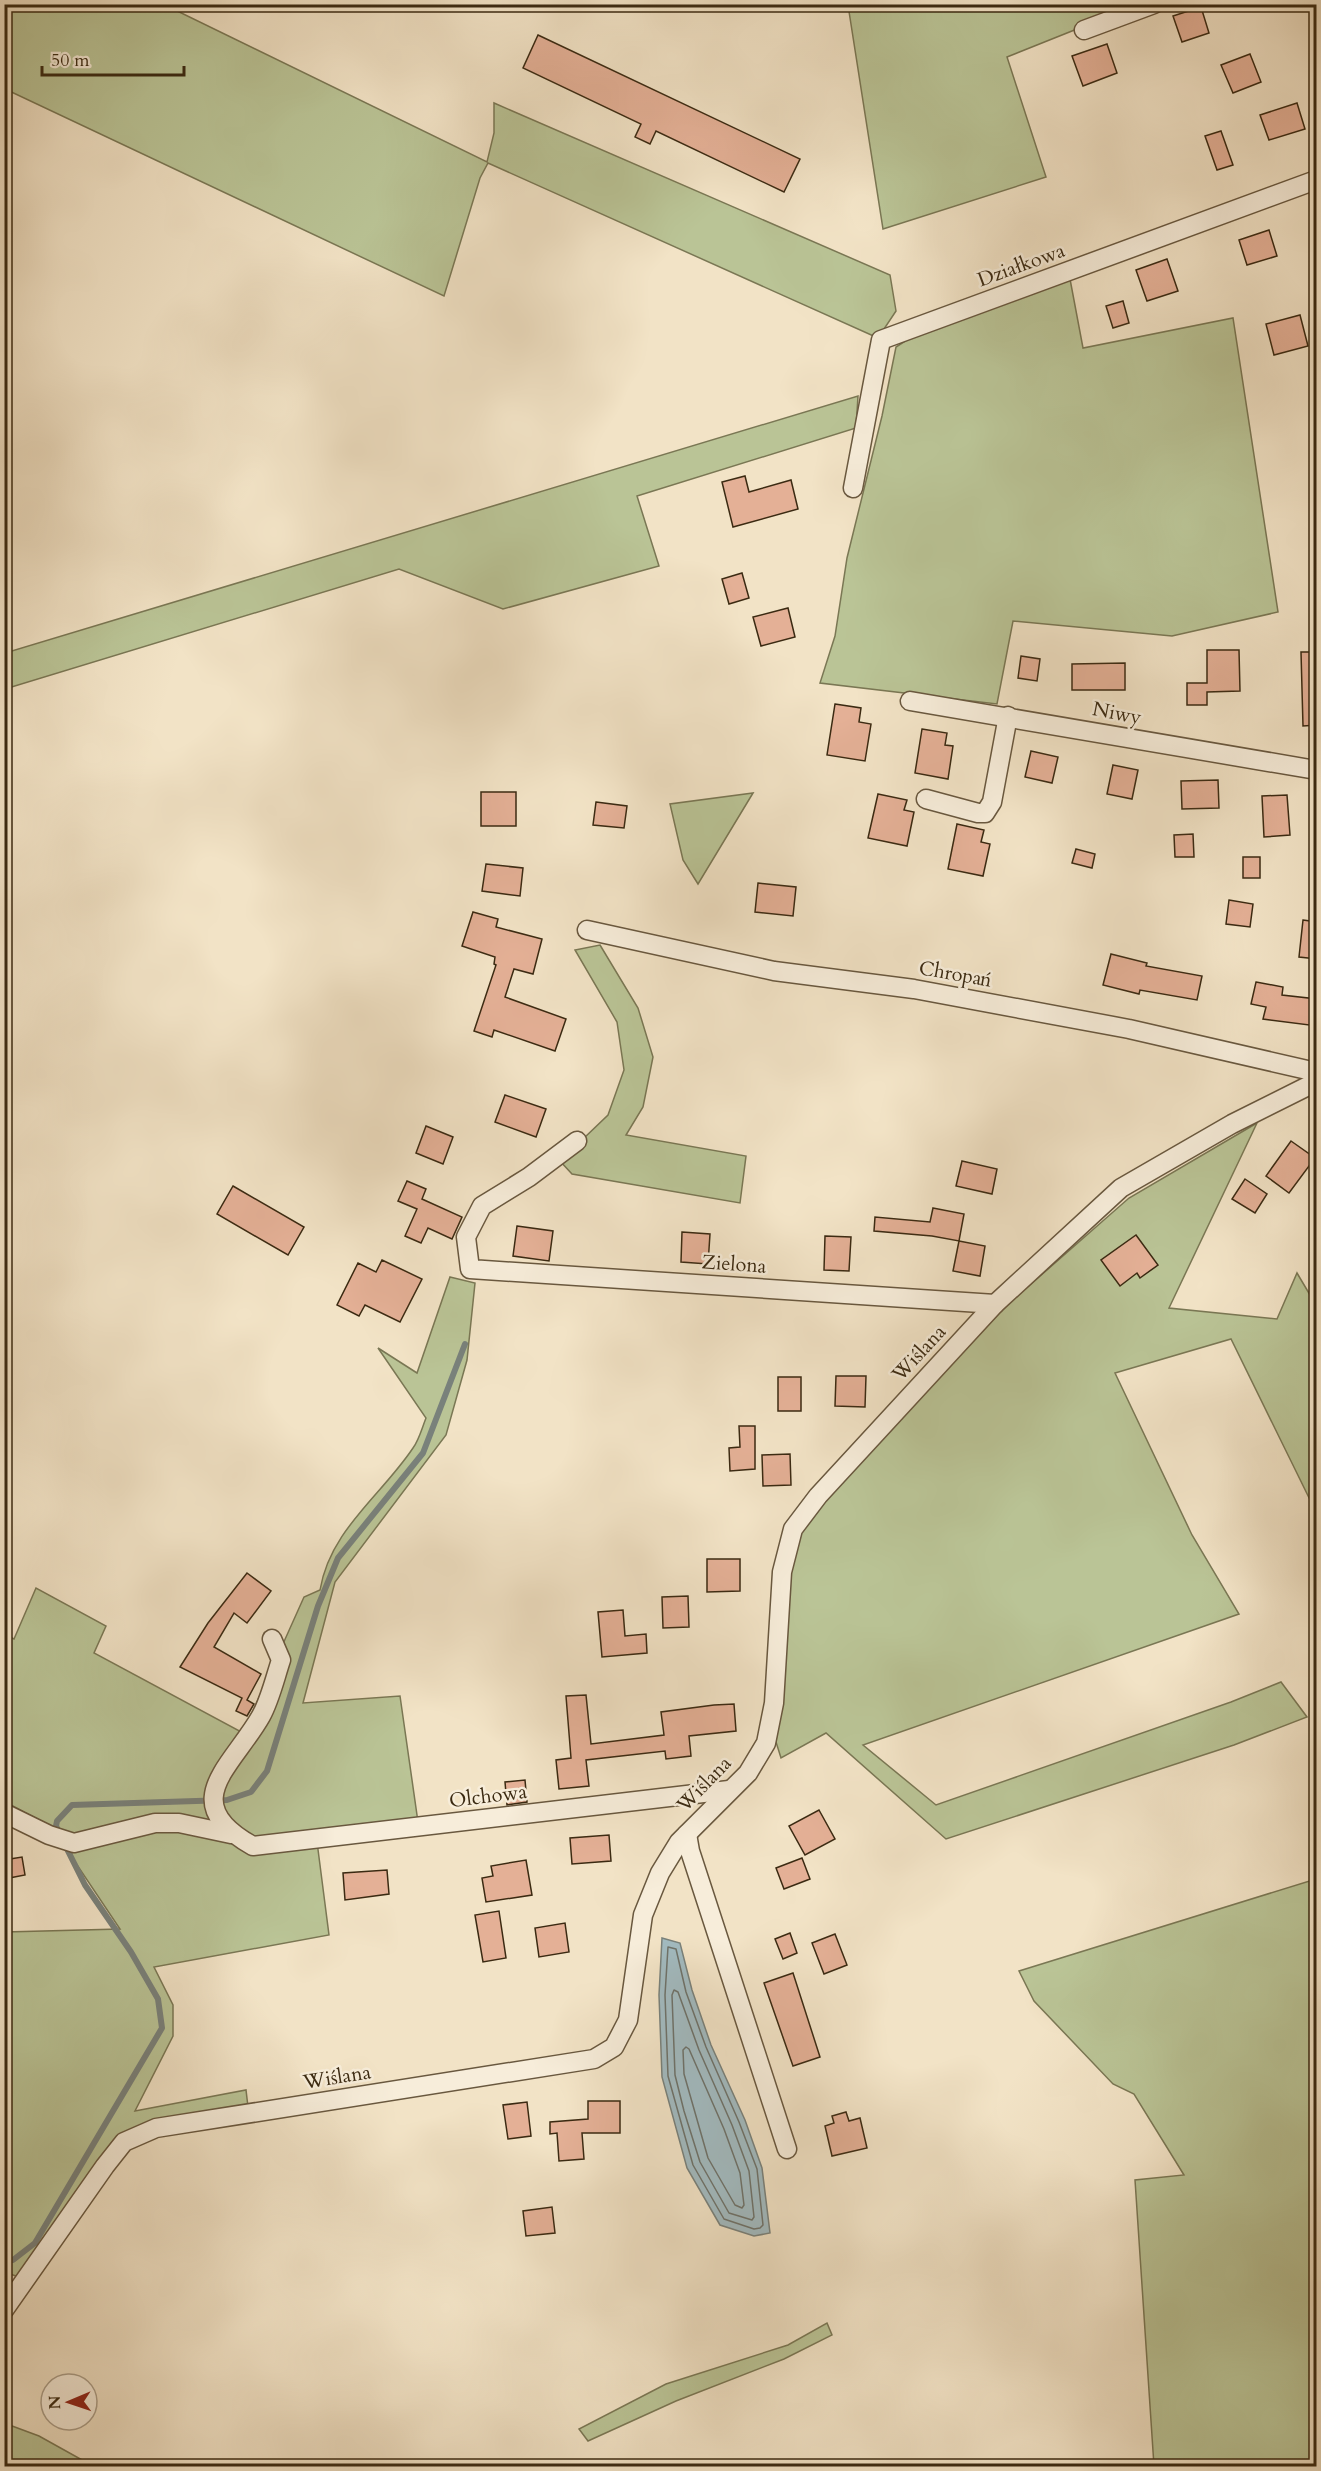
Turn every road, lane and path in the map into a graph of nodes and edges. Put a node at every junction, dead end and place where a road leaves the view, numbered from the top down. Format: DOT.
graph roads {
  1 [pos="1154,4"];
  2 [pos="1084,30"];
  3 [pos="1317,180"];
  4 [pos="853,488"];
  5 [pos="910,701"];
  6 [pos="1008,716"];
  7 [pos="1317,770"];
  8 [pos="926,799"];
  9 [pos="586,930"];
  10 [pos="1317,1072"];
  11 [pos="1317,1082"];
  12 [pos="577,1141"];
  13 [pos="995,1304"];
  14 [pos="272,1639"];
  15 [pos="729,1790"];
  16 [pos="4,1813"];
  17 [pos="231,1834"];
  18 [pos="687,1834"];
  19 [pos="787,2149"];
  20 [pos="4,2310"];
  1 -- 2 [label="street"];
  3 -- 4 [label="street, Działkowa"];
  5 -- 6 [label="street, Niwy"];
  6 -- 7 [label="street, Niwy"];
  6 -- 8 [label="street"];
  9 -- 10 [label="street, Chropań"];
  11 -- 13 [label="street, Wiślana"];
  12 -- 13 [label="street, Zielona"];
  13 -- 15 [label="street, Wiślana"];
  14 -- 17 [label="street"];
  15 -- 17 [label="street, Olchowa"];
  15 -- 18 [label="street, Wiślana"];
  16 -- 17 [label="street"];
  18 -- 19 [label="street"];
  18 -- 20 [label="street, Wiślana"];
}
